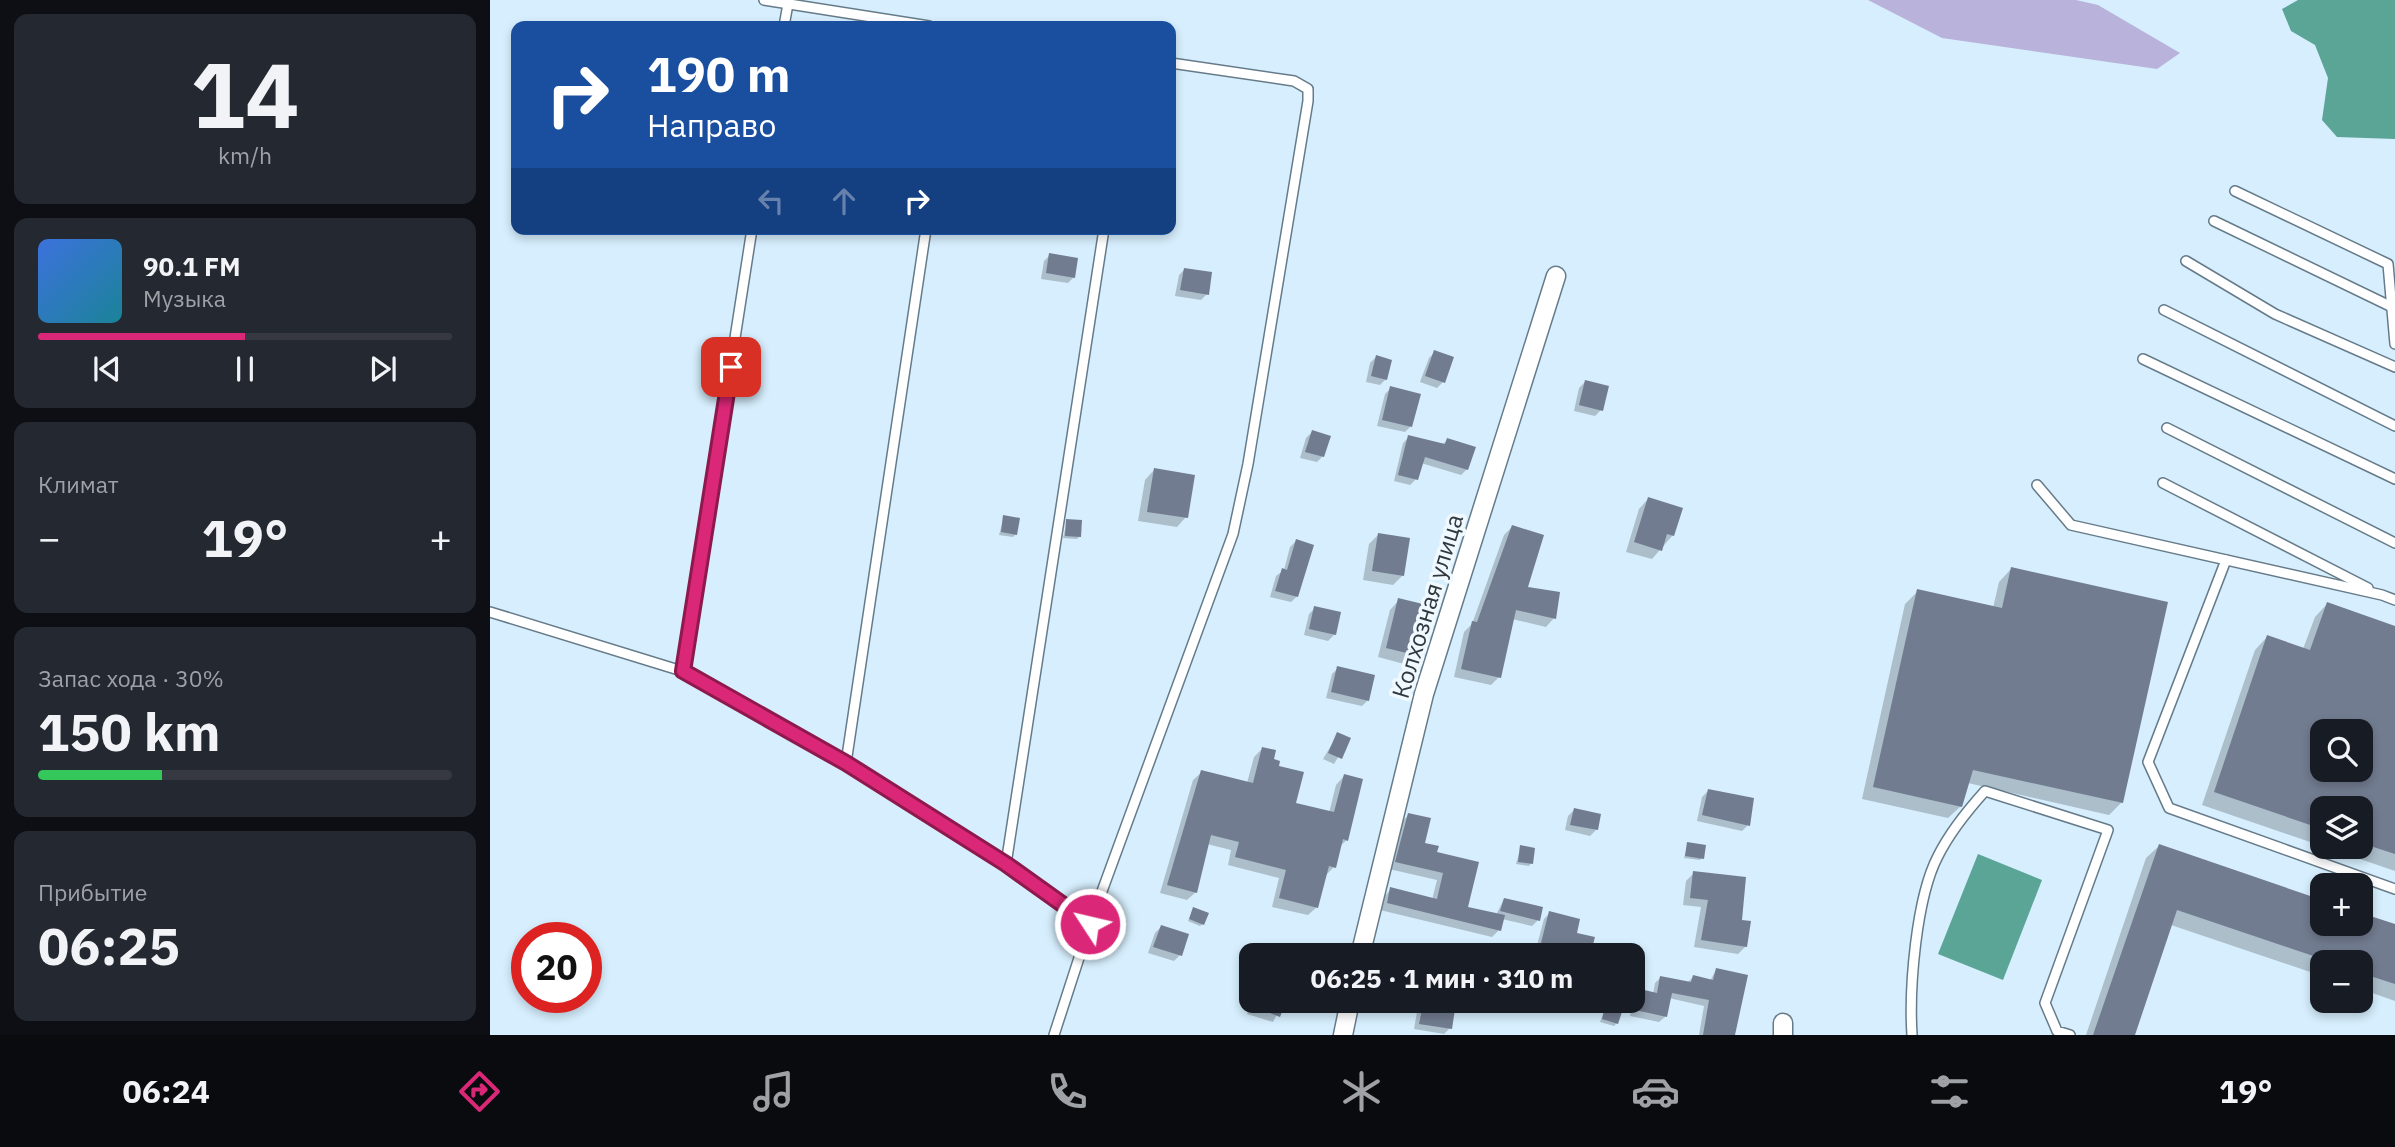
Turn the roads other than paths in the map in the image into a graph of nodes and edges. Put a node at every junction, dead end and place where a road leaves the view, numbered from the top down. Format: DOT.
graph roads {
  1 [pos="764,0"];
  2 [pos="788,4"];
  3 [pos="785,21"];
  4 [pos="897,21"];
  5 [pos="1176,64"];
  6 [pos="2235,191"];
  7 [pos="2214,221"];
  8 [pos="751,235"];
  9 [pos="925,235"];
  10 [pos="1103,235"];
  11 [pos="2186,261"];
  12 [pos="1556,275"];
  13 [pos="2392,307"];
  14 [pos="2164,310"];
  15 [pos="2395,344"];
  16 [pos="2143,359"];
  17 [pos="2395,367"];
  18 [pos="2395,426"];
  19 [pos="2167,428"];
  20 [pos="2395,480"];
  21 [pos="2163,483"];
  22 [pos="2037,485"];
  23 [pos="2395,543"];
  24 [pos="2226,560"];
  25 [pos="2382,595"];
  26 [pos="2395,600"];
  27 [pos="490,612"];
  28 [pos="683,671"];
  29 [pos="846,763"];
  30 [pos="1006,864"];
  31 [pos="2395,889"];
  32 [pos="1090,924"];
  33 [pos="1363,943"];
  34 [pos="1348,1013"];
  35 [pos="1054,1035"];
  36 [pos="1343,1035"];
  37 [pos="1912,1035"];
  38 [pos="2070,1035"];
  1 -- 2 [label="lane"];
  2 -- 3 [label="lane"];
  2 -- 4 [label="lane"];
  5 -- 32 [label="lane"];
  6 -- 13 [label="lane"];
  7 -- 13 [label="lane"];
  8 -- 28 [label="lane"];
  9 -- 29 [label="lane"];
  10 -- 30 [label="lane"];
  11 -- 17 [label="lane"];
  12 -- 33 [label="street, Колхозная улица"];
  13 -- 15 [label="lane"];
  14 -- 18 [label="lane"];
  16 -- 20 [label="lane"];
  19 -- 23 [label="lane"];
  21 -- 25 [label="lane"];
  22 -- 24 [label="lane"];
  24 -- 25 [label="lane"];
  24 -- 31 [label="lane"];
  25 -- 26 [label="lane"];
  27 -- 28 [label="lane"];
  28 -- 29 [label="lane"];
  29 -- 30 [label="lane"];
  30 -- 32 [label="lane"];
  32 -- 35 [label="lane"];
  34 -- 36 [label="street"];
  37 -- 38 [label="lane"];
}
